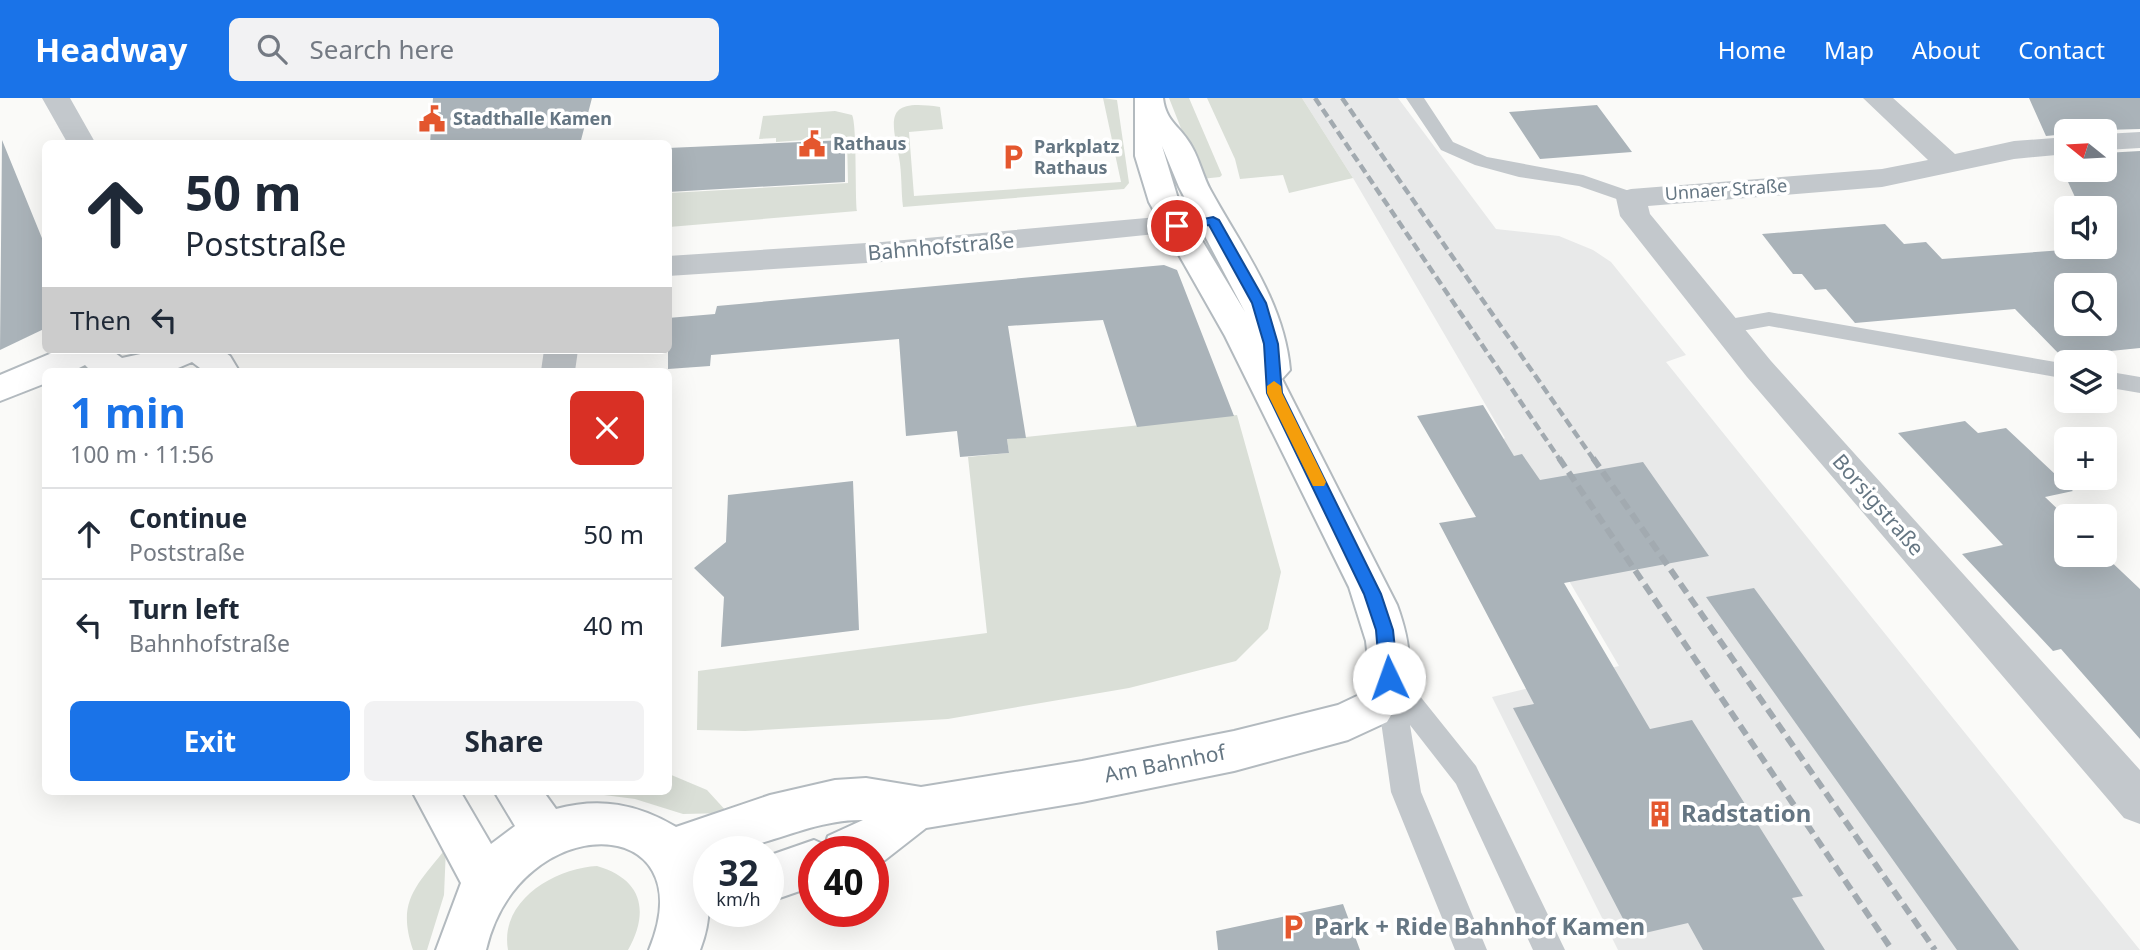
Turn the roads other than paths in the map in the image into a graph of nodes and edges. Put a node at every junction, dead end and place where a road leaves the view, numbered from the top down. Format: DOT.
graph roads {
  1 [pos="55,98"];
  2 [pos="1415,98"];
  3 [pos="1877,98"];
  4 [pos="1150,107"];
  5 [pos="2140,139"];
  6 [pos="80,140"];
  7 [pos="2118,141"];
  8 [pos="2054,146"];
  9 [pos="1949,164"];
  10 [pos="1631,198"];
  11 [pos="1213,220"];
  12 [pos="1177,226"];
  13 [pos="672,266"];
  14 [pos="1724,327"];
  15 [pos="178,354"];
  16 [pos="204,354"];
  17 [pos="102,360"];
  18 [pos="74,368"];
  19 [pos="220,368"];
  20 [pos="2054,370"];
  21 [pos="42,377"];
  22 [pos="2117,381"];
  23 [pos="2140,385"];
  24 [pos="0,389"];
  25 [pos="1275,393"];
  26 [pos="42,397"];
  27 [pos="0,411"];
  28 [pos="1389,678"];
  29 [pos="437,795"];
  30 [pos="520,795"];
  31 [pos="2140,803"];
  32 [pos="917,808"];
  33 [pos="547,835"];
  34 [pos="880,836"];
  35 [pos="670,851"];
  36 [pos="487,883"];
  37 [pos="690,919"];
  38 [pos="461,950"];
  39 [pos="1471,950"];
  40 [pos="1549,950"];
  1 -- 6 [label="street"];
  2 -- 10 [label="lane, Unnaer Straße"];
  3 -- 9 [label="street"];
  4 -- 11 [label="street"];
  4 -- 12 [label="street"];
  5 -- 7 [label="street"];
  8 -- 9 [label="street, Unnaer Straße"];
  9 -- 10 [label="street, Unnaer Straße"];
  10 -- 14 [label="street, Borsigstraße"];
  11 -- 12 [label="street, Bahnhofstraße"];
  11 -- 25 [label="street"];
  12 -- 13 [label="street, Bahnhofstraße"];
  12 -- 25 [label="street"];
  14 -- 20 [label="lane"];
  14 -- 31 [label="street, Borsigstraße"];
  15 -- 17 [label="street"];
  16 -- 19 [label="street"];
  17 -- 18 [label="street"];
  21 -- 24 [label="street"];
  22 -- 23 [label="lane"];
  25 -- 28 [label="street"];
  26 -- 27 [label="street"];
  28 -- 32 [label="street, Am Bahnhof"];
  28 -- 39 [label="lane"];
  28 -- 40 [label="lane"];
  29 -- 36 [label="street"];
  30 -- 33 [label="street"];
  32 -- 34 [label="street, Am Bahnhof"];
  32 -- 35 [label="street, Am Bahnhof"];
  33 -- 35 [label="street"];
  33 -- 36 [label="street"];
  35 -- 37 [label="street"];
  36 -- 38 [label="street"];
}
